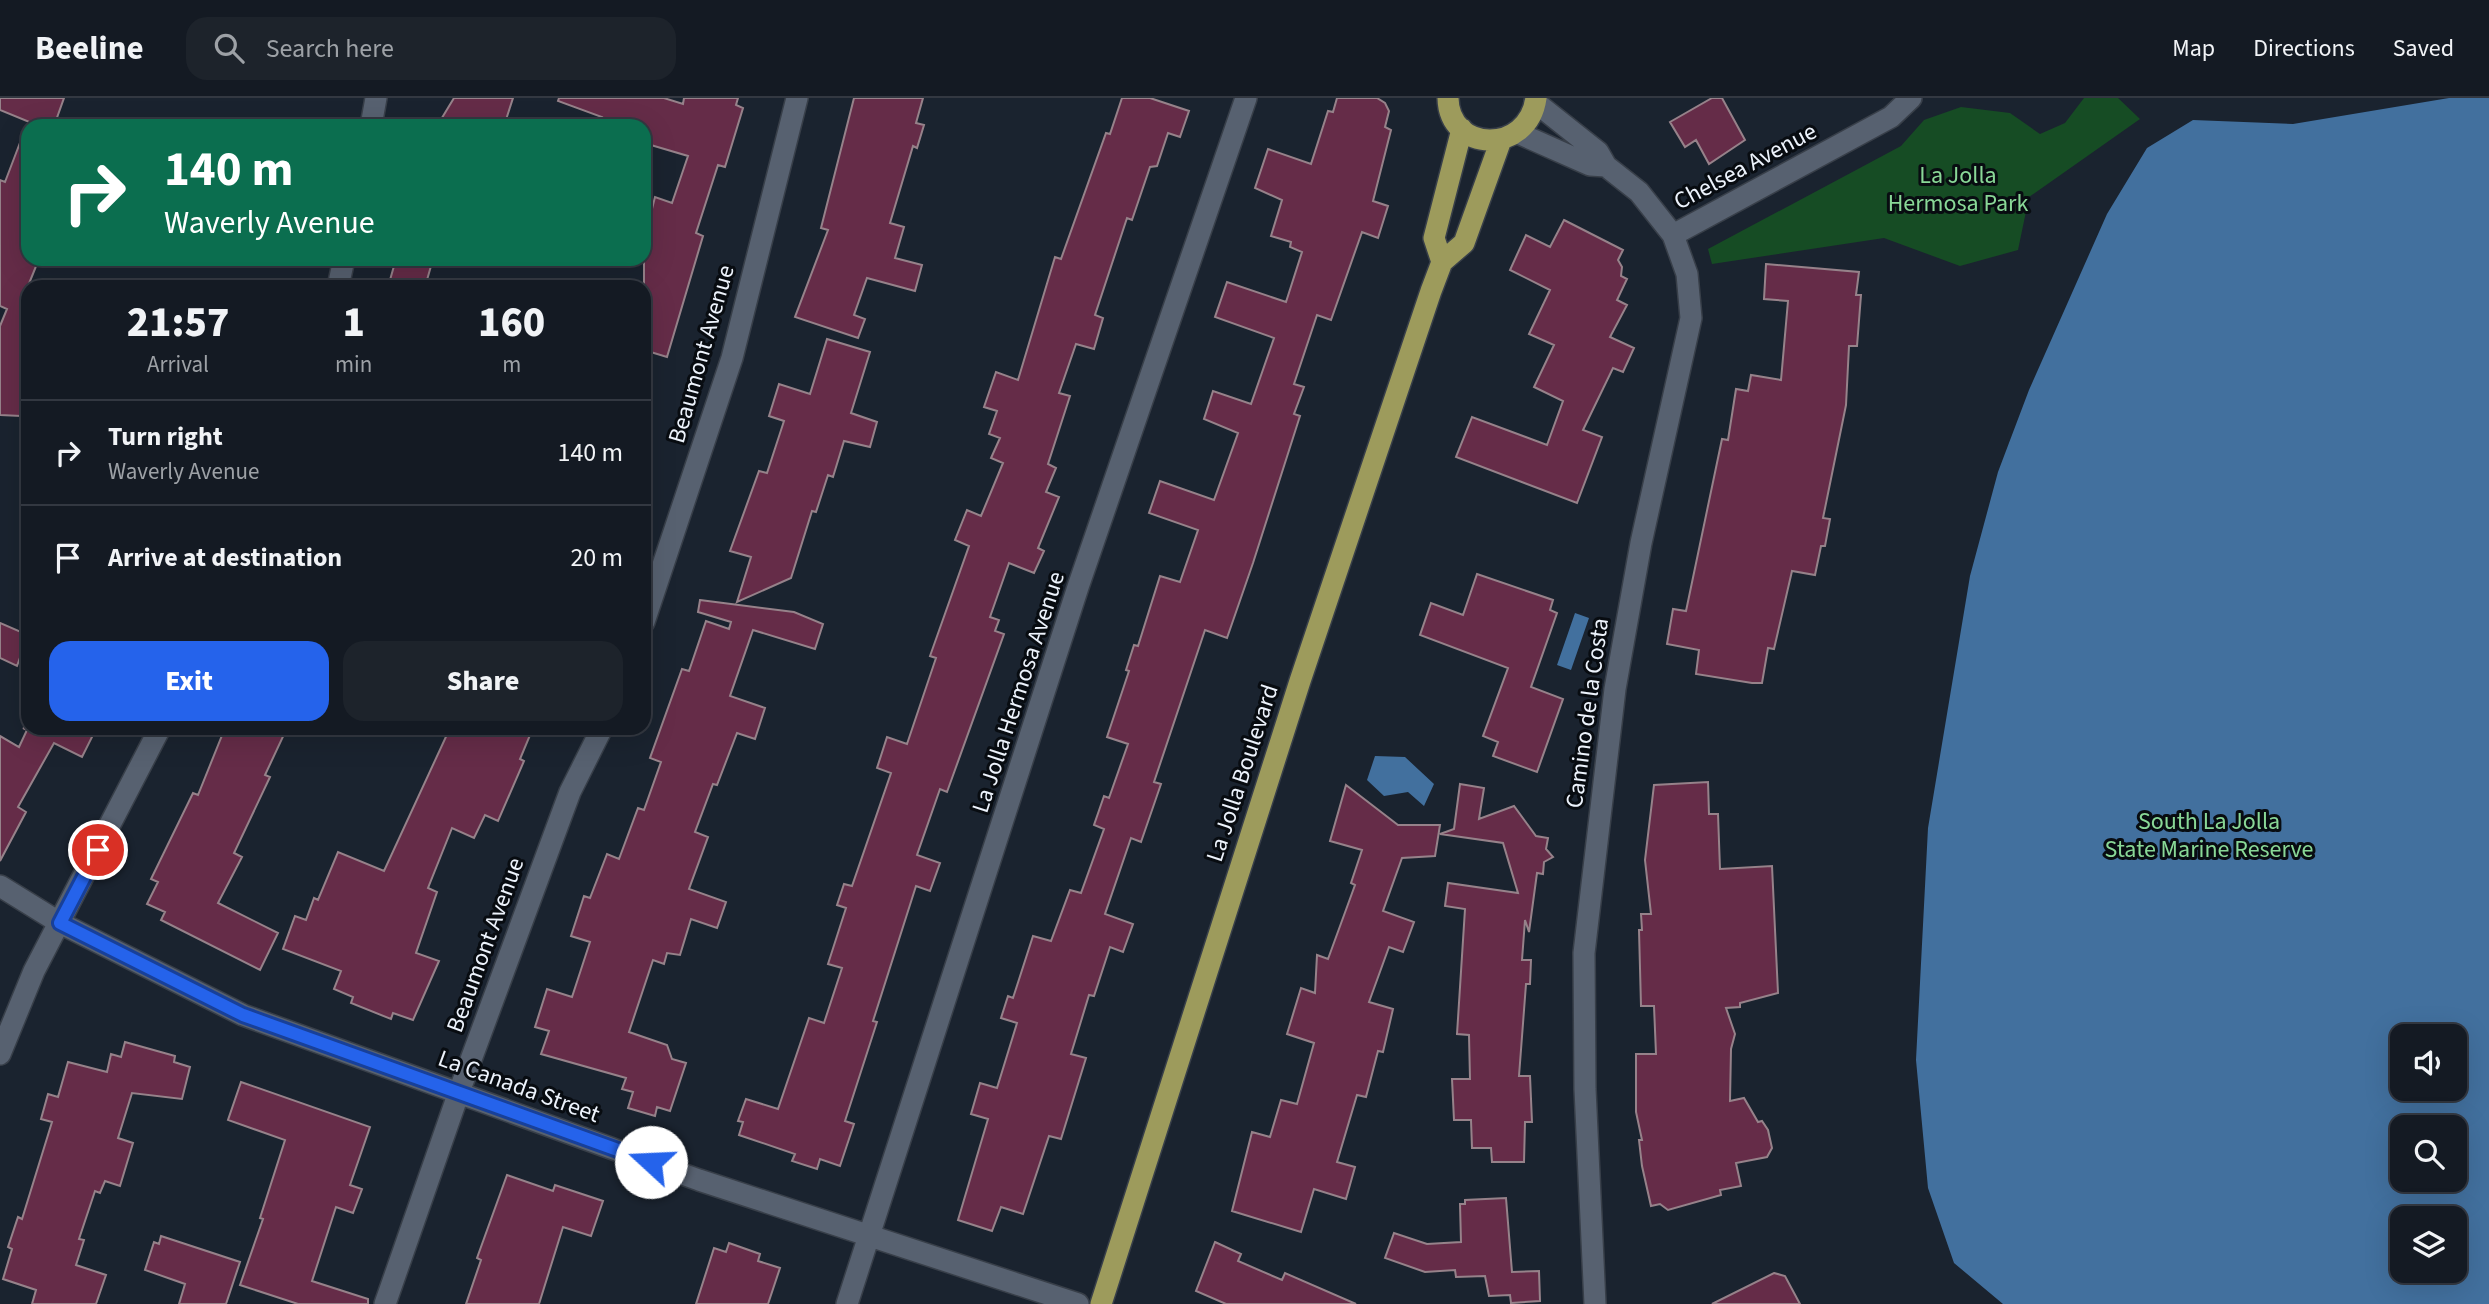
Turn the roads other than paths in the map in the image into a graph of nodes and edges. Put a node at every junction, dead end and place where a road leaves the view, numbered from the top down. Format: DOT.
graph roads {
  1 [pos="376,98"];
  2 [pos="797,98"];
  3 [pos="1246,98"];
  4 [pos="1448,98"];
  5 [pos="1911,98"];
  6 [pos="1536,100"];
  7 [pos="372,119"];
  8 [pos="1462,129"];
  9 [pos="1509,136"];
  10 [pos="1606,166"];
  11 [pos="1673,235"];
  12 [pos="1442,262"];
  13 [pos="651,601"];
  14 [pos="156,735"];
  15 [pos="598,735"];
  16 [pos="0,886"];
  17 [pos="60,923"];
  18 [pos="0,1054"];
  19 [pos="459,1093"];
  20 [pos="872,1234"];
  21 [pos="385,1304"];
  22 [pos="847,1304"];
  23 [pos="1078,1304"];
  24 [pos="1101,1304"];
  25 [pos="1595,1304"];
  1 -- 7 [label="street"];
  2 -- 13 [label="street, Beaumont Avenue"];
  3 -- 20 [label="street, La Jolla Hermosa Avenue"];
  4 -- 8 [label="main road"];
  5 -- 11 [label="street, Chelsea Avenue"];
  6 -- 9 [label="main road, La Jolla Boulevard"];
  6 -- 10 [label="street, Camino de la Costa"];
  8 -- 9 [label="main road"];
  8 -- 12 [label="main road, La Jolla Boulevard"];
  9 -- 10 [label="street, Camino de la Costa"];
  9 -- 12 [label="main road, La Jolla Boulevard"];
  10 -- 11 [label="street, Camino de la Costa"];
  11 -- 25 [label="street, Camino de la Costa"];
  12 -- 24 [label="main road, La Jolla Boulevard"];
  14 -- 17 [label="street"];
  15 -- 19 [label="street, Beaumont Avenue"];
  16 -- 17 [label="street, La Canada Street"];
  17 -- 18 [label="street"];
  17 -- 19 [label="street, La Canada Street"];
  19 -- 20 [label="street, La Canada Street"];
  19 -- 21 [label="street, Beaumont Avenue"];
  20 -- 22 [label="street, La Jolla Hermosa Avenue"];
  20 -- 23 [label="street, La Canada Street"];
}
